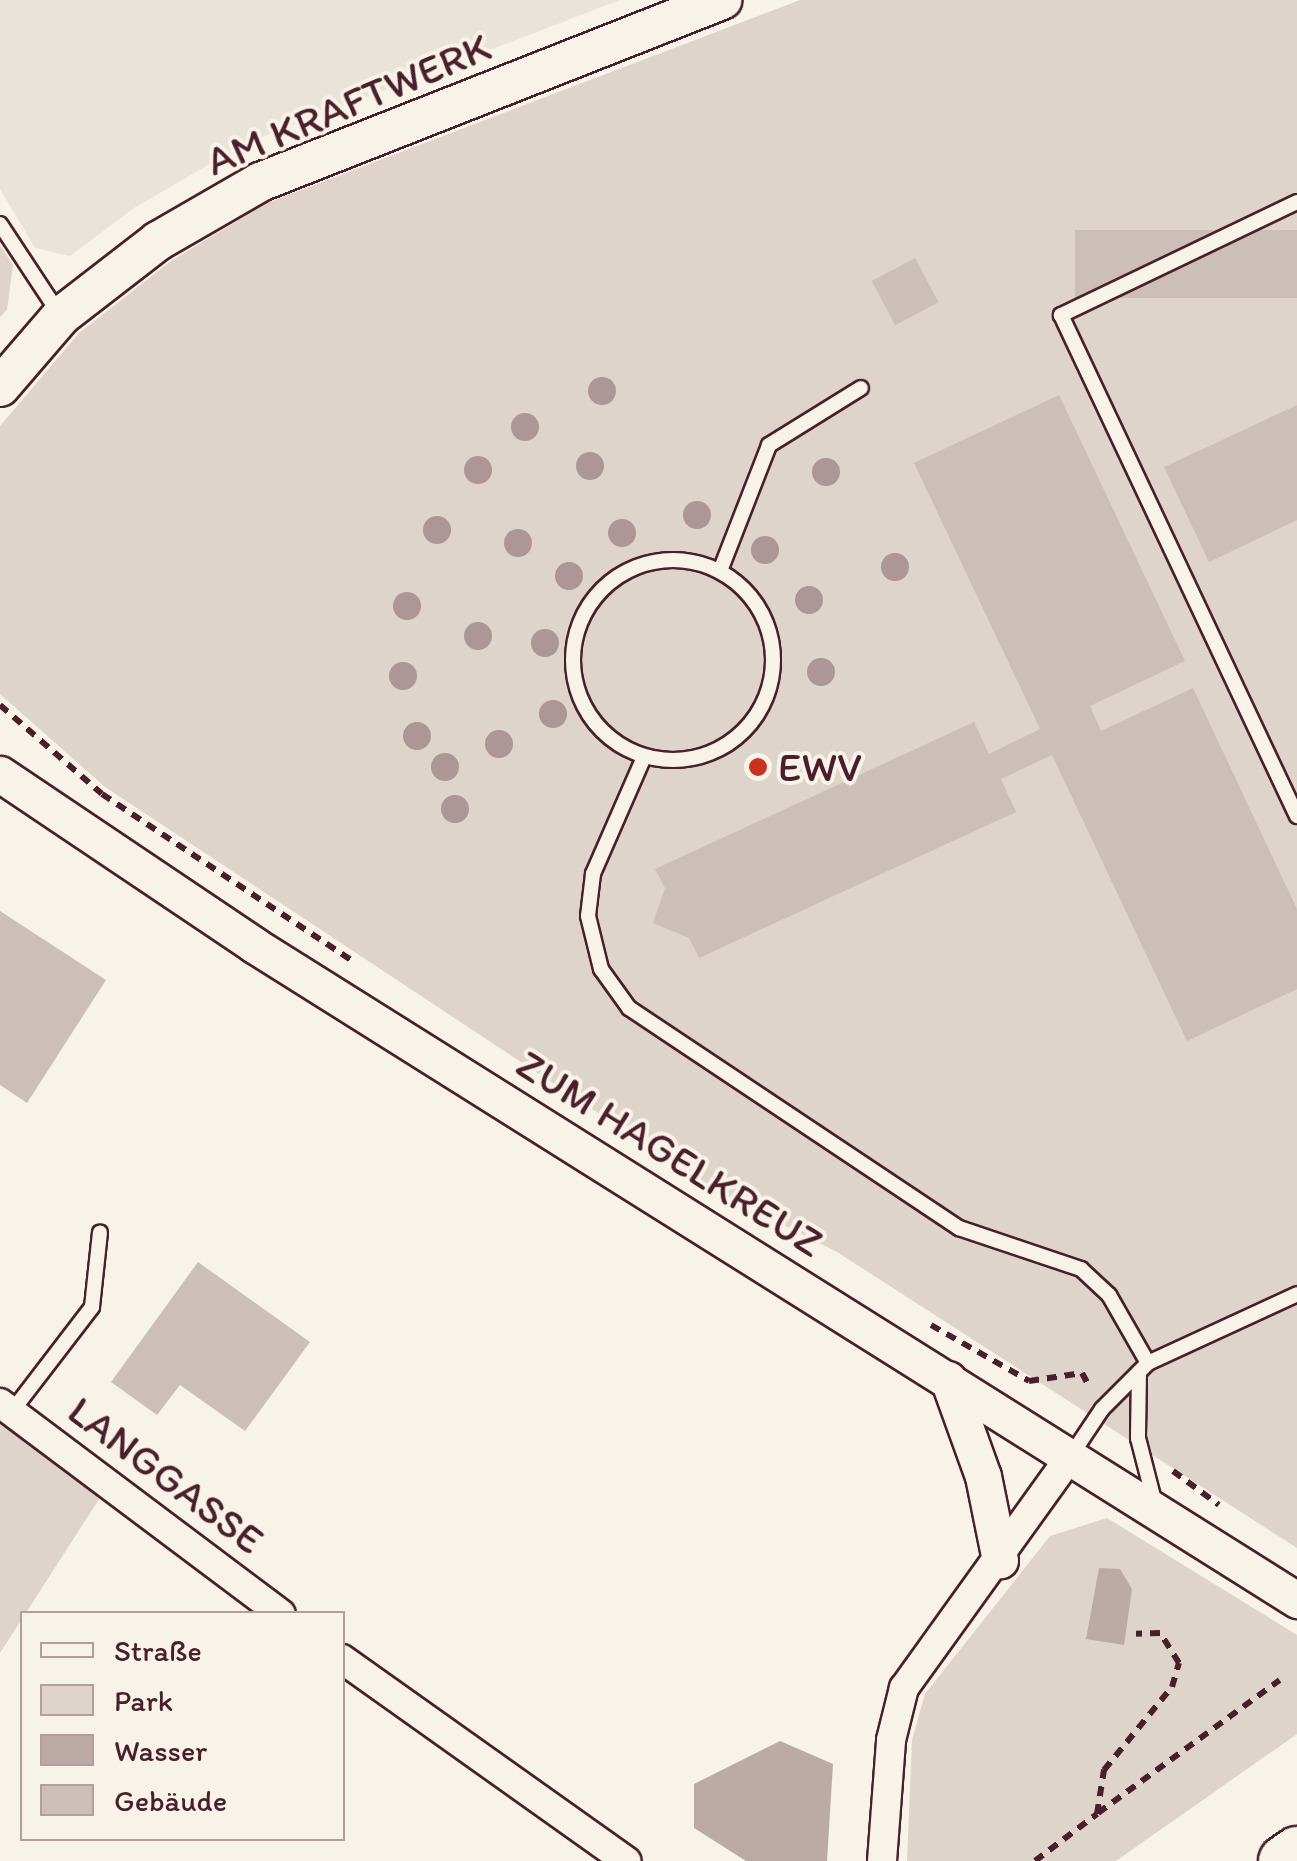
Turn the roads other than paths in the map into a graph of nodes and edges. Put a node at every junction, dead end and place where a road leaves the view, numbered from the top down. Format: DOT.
graph roads {
  1 [pos="722,0"];
  2 [pos="1297,202"];
  3 [pos="0,224"];
  4 [pos="61,316"];
  5 [pos="0,386"];
  6 [pos="861,388"];
  7 [pos="720,571"];
  8 [pos="644,757"];
  9 [pos="0,774"];
  10 [pos="1297,816"];
  11 [pos="100,1232"];
  12 [pos="1297,1294"];
  13 [pos="1144,1367"];
  14 [pos="948,1379"];
  15 [pos="7,1406"];
  16 [pos="1072,1454"];
  17 [pos="1156,1508"];
  18 [pos="1000,1560"];
  19 [pos="1297,1600"];
  20 [pos="277,1611"];
  21 [pos="345,1661"];
  22 [pos="1297,1852"];
  23 [pos="626,1861"];
  24 [pos="882,1861"];
  25 [pos="1284,1861"];
  1 -- 4 [label="main road, AM KRAFTWERK"];
  2 -- 10 [label="lane"];
  3 -- 4 [label="lane"];
  4 -- 5 [label="main road, AM KRAFTWERK"];
  6 -- 7 [label="lane"];
  7 -- 8 [label="lane"];
  7 -- 8 [label="lane"];
  8 -- 13 [label="lane"];
  9 -- 14 [label="street, ZUM HAGELKREUZ"];
  11 -- 15 [label="lane"];
  12 -- 13 [label="lane"];
  13 -- 16 [label="lane"];
  13 -- 17 [label="lane"];
  14 -- 16 [label="street, ZUM HAGELKREUZ"];
  14 -- 18 [label="street"];
  15 -- 20 [label="street, LANGGASSE"];
  16 -- 17 [label="street, ZUM HAGELKREUZ"];
  16 -- 18 [label="street"];
  17 -- 19 [label="street, ZUM HAGELKREUZ"];
  18 -- 24 [label="street"];
  21 -- 23 [label="street"];
  22 -- 25 [label="highway"];
}
